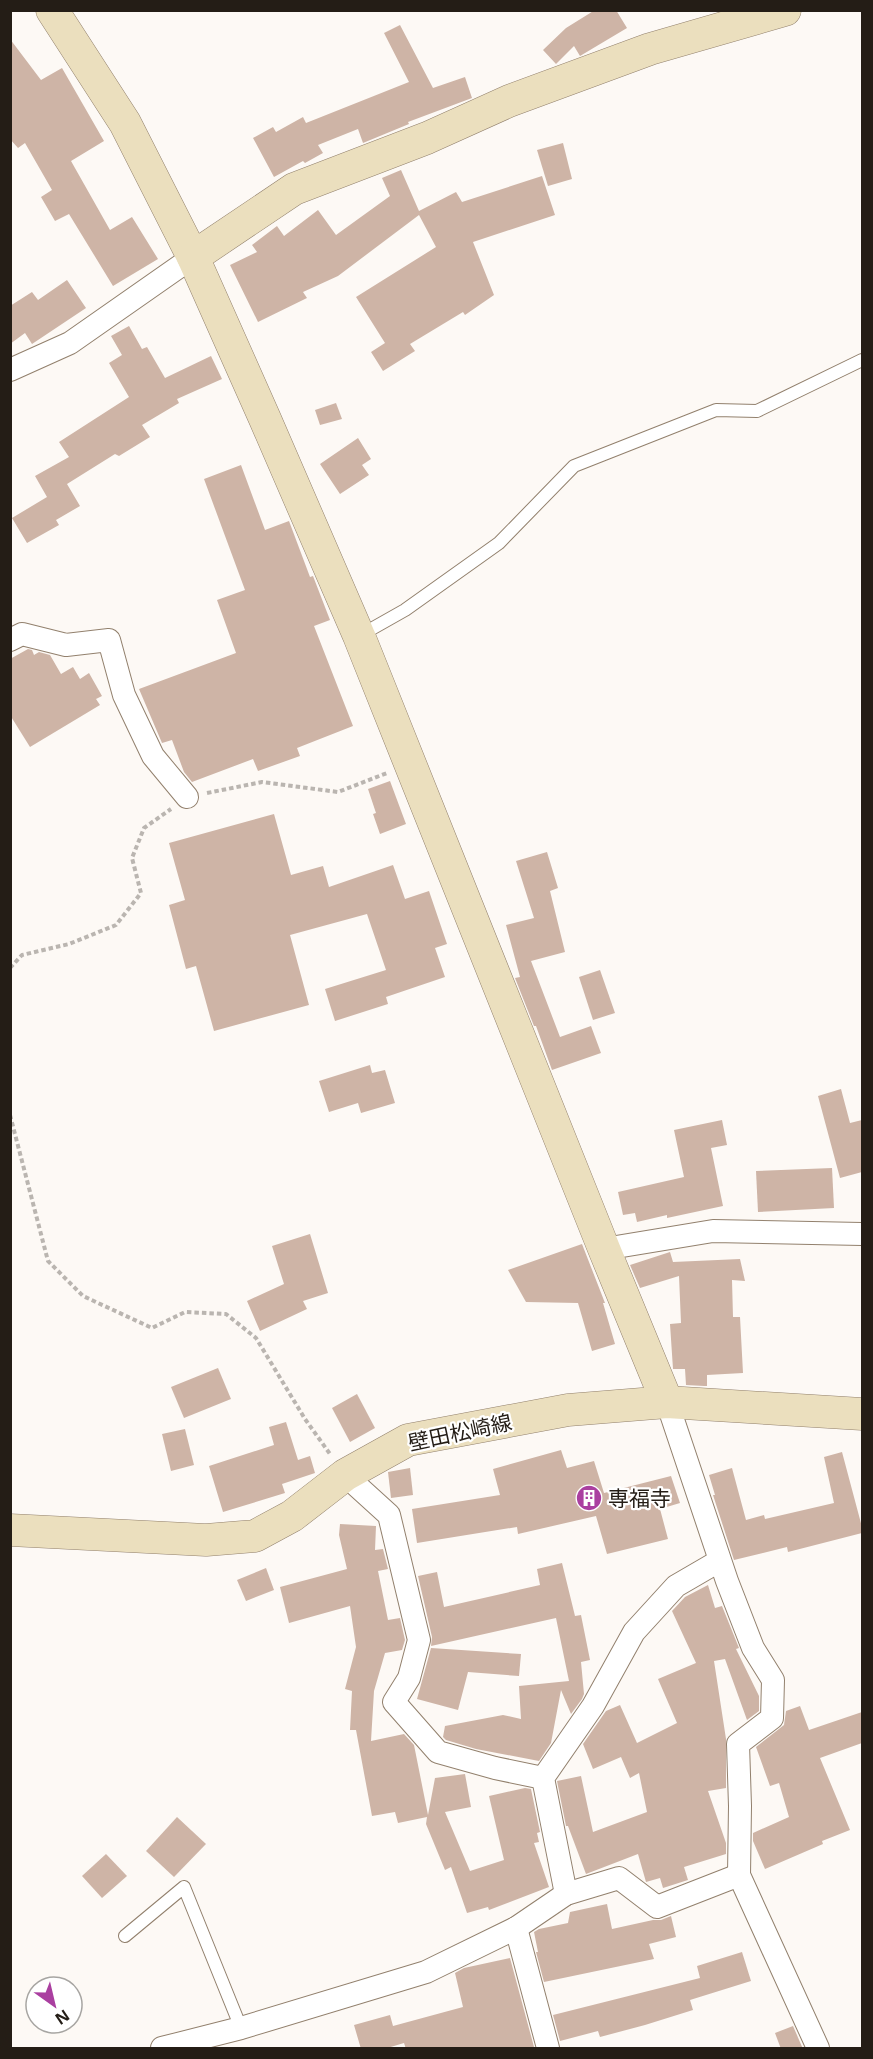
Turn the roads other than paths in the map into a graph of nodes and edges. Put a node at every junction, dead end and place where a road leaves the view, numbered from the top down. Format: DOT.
graph roads {
  1 [pos="785,10"];
  2 [pos="58,12"];
  3 [pos="193,257"];
  4 [pos="862,360"];
  5 [pos="10,370"];
  6 [pos="359,636"];
  7 [pos="10,640"];
  8 [pos="187,797"];
  9 [pos="862,1233"];
  10 [pos="603,1249"];
  11 [pos="667,1402"];
  12 [pos="862,1414"];
  13 [pos="345,1475"];
  14 [pos="10,1530"];
  15 [pos="719,1561"];
  16 [pos="543,1778"];
  17 [pos="739,1875"];
  18 [pos="566,1894"];
  19 [pos="516,1928"];
  20 [pos="125,1936"];
  21 [pos="241,2028"];
  22 [pos="162,2049"];
  23 [pos="548,2049"];
  24 [pos="818,2049"];
  1 -- 3 [label="street"];
  2 -- 3 [label="street"];
  3 -- 5 [label="street"];
  3 -- 6 [label="street"];
  4 -- 6 [label="lane"];
  6 -- 10 [label="street"];
  7 -- 8 [label="street"];
  9 -- 10 [label="street"];
  10 -- 11 [label="street"];
  11 -- 12 [label="street, 壁田松崎線"];
  11 -- 13 [label="street, 壁田松崎線"];
  11 -- 15 [label="street"];
  13 -- 14 [label="street, 壁田松崎線"];
  13 -- 16 [label="street"];
  15 -- 16 [label="street"];
  15 -- 17 [label="street"];
  16 -- 18 [label="street"];
  17 -- 18 [label="street"];
  17 -- 24 [label="street"];
  18 -- 19 [label="street"];
  19 -- 21 [label="street"];
  19 -- 23 [label="street"];
  20 -- 21 [label="lane"];
  21 -- 22 [label="street"];
}
